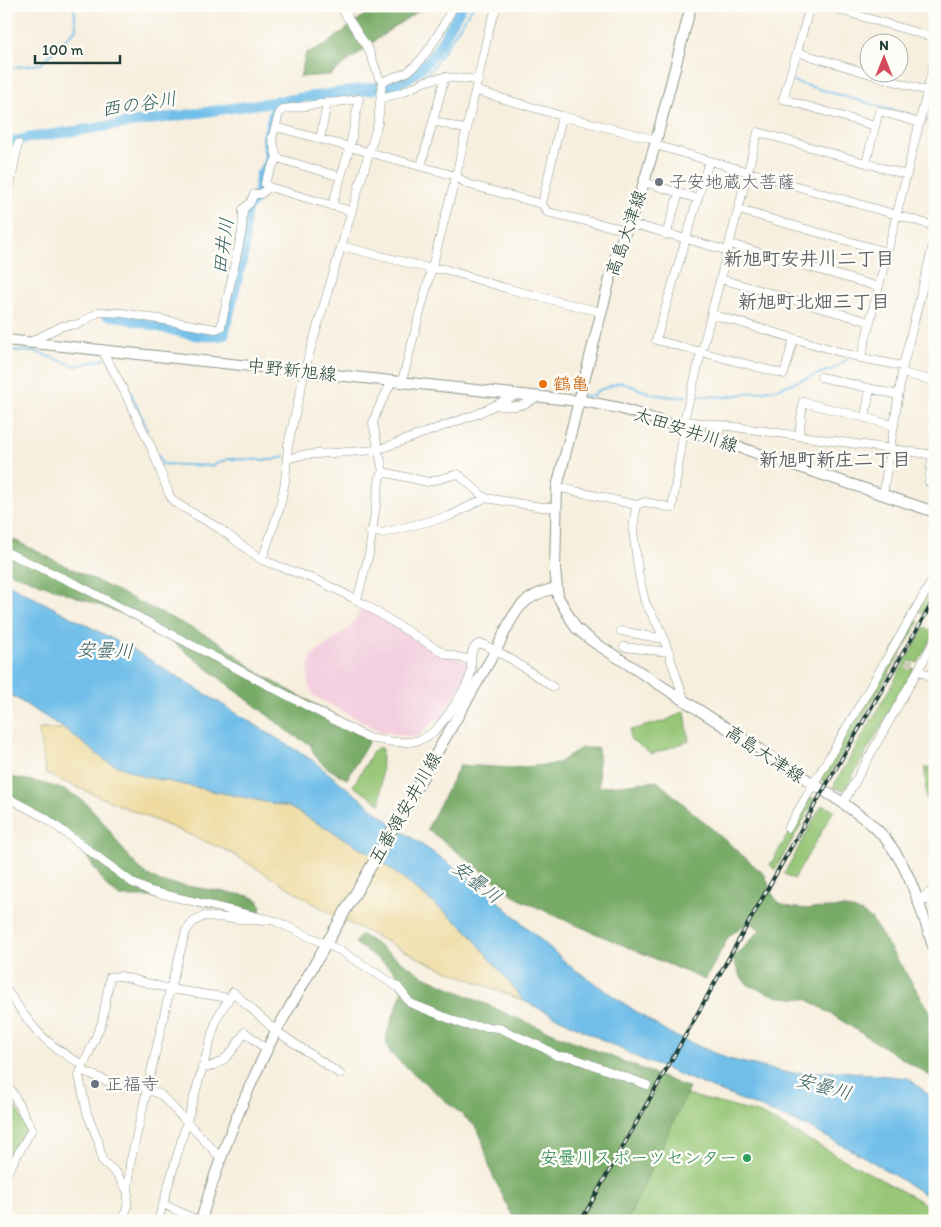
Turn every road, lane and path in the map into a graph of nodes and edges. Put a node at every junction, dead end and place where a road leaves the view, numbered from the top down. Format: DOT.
graph roads {
  1 [pos="340,6"];
  2 [pos="351,6"];
  3 [pos="454,6"];
  4 [pos="497,6"];
  5 [pos="691,6"];
  6 [pos="810,6"];
  7 [pos="826,6"];
  8 [pos="346,16"];
  9 [pos="935,38"];
  10 [pos="797,52"];
  11 [pos="935,60"];
  12 [pos="445,77"];
  13 [pos="479,80"];
  14 [pos="383,82"];
  15 [pos="477,91"];
  16 [pos="927,91"];
  17 [pos="381,98"];
  18 [pos="327,103"];
  19 [pos="562,116"];
  20 [pos="434,121"];
  21 [pos="920,123"];
  22 [pos="875,126"];
  23 [pos="276,127"];
  24 [pos="467,130"];
  25 [pos="320,139"];
  26 [pos="656,143"];
  27 [pos="18,144"];
  28 [pos="350,147"];
  29 [pos="369,152"];
  30 [pos="278,158"];
  31 [pos="709,161"];
  32 [pos="866,163"];
  33 [pos="421,166"];
  34 [pos="748,172"];
  35 [pos="907,175"];
  36 [pos="456,176"];
  37 [pos="341,177"];
  38 [pos="644,182"];
  39 [pos="269,187"];
  40 [pos="679,193"];
  41 [pos="698,199"];
  42 [pos="542,204"];
  43 [pos="332,206"];
  44 [pos="6,207"];
  45 [pos="739,210"];
  46 [pos="351,211"];
  47 [pos="897,215"];
  48 [pos="935,226"];
  49 [pos="627,228"];
  50 [pos="666,235"];
  51 [pos="935,237"];
  52 [pos="685,240"];
  53 [pos="341,246"];
  54 [pos="729,248"];
  55 [pos="888,252"];
  56 [pos="432,269"];
  57 [pos="721,279"];
  58 [pos="878,287"];
  59 [pos="601,312"];
  60 [pos="711,314"];
  61 [pos="870,322"];
  62 [pos="794,338"];
  63 [pos="6,340"];
  64 [pos="30,342"];
  65 [pos="102,350"];
  66 [pos="702,352"];
  67 [pos="861,358"];
  68 [pos="902,370"];
  69 [pos="306,372"];
  70 [pos="821,377"];
  71 [pos="397,381"];
  72 [pos="935,381"];
  73 [pos="870,389"];
  74 [pos="516,395"];
  75 [pos="898,395"];
  76 [pos="536,397"];
  77 [pos="578,402"];
  78 [pos="495,405"];
  79 [pos="865,418"];
  80 [pos="684,426"];
  81 [pos="721,426"];
  82 [pos="893,426"];
  83 [pos="799,436"];
  84 [pos="935,438"];
  85 [pos="717,440"];
  86 [pos="890,448"];
  87 [pos="377,450"];
  88 [pos="934,454"];
  89 [pos="287,460"];
  90 [pos="383,472"];
  91 [pos="935,484"];
  92 [pos="557,487"];
  93 [pos="883,495"];
  94 [pos="486,498"];
  95 [pos="636,505"];
  96 [pos="556,507"];
  97 [pos="935,512"];
  98 [pos="370,532"];
  99 [pos="6,552"];
  100 [pos="262,560"];
  101 [pos="935,576"];
  102 [pos="556,588"];
  103 [pos="357,600"];
  104 [pos="621,631"];
  105 [pos="662,633"];
  106 [pos="935,640"];
  107 [pos="624,647"];
  108 [pos="496,650"];
  109 [pos="669,652"];
  110 [pos="470,660"];
  111 [pos="912,664"];
  112 [pos="919,668"];
  113 [pos="935,679"];
  114 [pos="554,687"];
  115 [pos="685,702"];
  116 [pos="814,786"];
  117 [pos="6,797"];
  118 [pos="843,803"];
  119 [pos="788,828"];
  120 [pos="935,888"];
  121 [pos="935,899"];
  122 [pos="918,901"];
  123 [pos="269,920"];
  124 [pos="326,943"];
  125 [pos="935,952"];
  126 [pos="170,988"];
  127 [pos="6,989"];
  128 [pos="229,998"];
  129 [pos="279,1027"];
  130 [pos="260,1045"];
  131 [pos="82,1068"];
  132 [pos="202,1068"];
  133 [pos="340,1074"];
  134 [pos="647,1085"];
  135 [pos="148,1087"];
  136 [pos="6,1088"];
  137 [pos="186,1120"];
  138 [pos="220,1156"];
  139 [pos="6,1175"];
  140 [pos="128,1192"];
  141 [pos="163,1204"];
  142 [pos="122,1221"];
  143 [pos="158,1221"];
  144 [pos="200,1221"];
  1 -- 8 [label="street"];
  2 -- 8 [label="street"];
  3 -- 14 [label="street"];
  4 -- 13 [label="street"];
  5 -- 26 [label="main road, 高島大津線"];
  6 -- 10 [label="street"];
  7 -- 9 [label="street"];
  8 -- 14 [label="street"];
  10 -- 16 [label="street"];
  10 -- 22 [label="street"];
  11 -- 16 [label="street"];
  12 -- 13 [label="street"];
  12 -- 17 [label="street"];
  12 -- 20 [label="street"];
  13 -- 15 [label="street"];
  14 -- 17 [label="street"];
  15 -- 19 [label="street"];
  15 -- 24 [label="street"];
  16 -- 21 [label="street"];
  17 -- 29 [label="street"];
  18 -- 23 [label="street"];
  18 -- 25 [label="street"];
  18 -- 28 [label="street"];
  19 -- 26 [label="street"];
  19 -- 42 [label="street"];
  20 -- 24 [label="street"];
  20 -- 33 [label="street"];
  21 -- 22 [label="street"];
  21 -- 35 [label="street"];
  22 -- 32 [label="street"];
  23 -- 25 [label="street"];
  23 -- 30 [label="street"];
  24 -- 36 [label="street"];
  25 -- 28 [label="street"];
  26 -- 31 [label="street"];
  26 -- 38 [label="main road, 高島大津線"];
  27 -- 44 [label="street"];
  28 -- 29 [label="street"];
  28 -- 37 [label="street"];
  29 -- 33 [label="street"];
  29 -- 46 [label="street"];
  30 -- 37 [label="street"];
  30 -- 39 [label="street"];
  31 -- 34 [label="street"];
  31 -- 41 [label="street"];
  32 -- 34 [label="street"];
  32 -- 35 [label="street"];
  33 -- 36 [label="street"];
  34 -- 45 [label="street"];
  34 -- 47 [label="street"];
  35 -- 47 [label="street"];
  36 -- 42 [label="street"];
  36 -- 56 [label="street"];
  37 -- 43 [label="street"];
  38 -- 40 [label="street"];
  38 -- 49 [label="main road, 高島大津線"];
  39 -- 43 [label="street"];
  39 -- 64 [label="street"];
  40 -- 41 [label="street"];
  40 -- 50 [label="street"];
  41 -- 52 [label="street"];
  42 -- 49 [label="street"];
  43 -- 46 [label="street"];
  45 -- 54 [label="street"];
  45 -- 55 [label="street"];
  46 -- 53 [label="street"];
  47 -- 48 [label="street"];
  47 -- 55 [label="street"];
  49 -- 50 [label="street"];
  49 -- 59 [label="main road, 高島大津線"];
  50 -- 52 [label="street"];
  51 -- 68 [label="street"];
  52 -- 54 [label="street"];
  52 -- 66 [label="street"];
  53 -- 56 [label="street"];
  53 -- 69 [label="street"];
  54 -- 57 [label="street"];
  54 -- 58 [label="street"];
  55 -- 58 [label="street"];
  56 -- 59 [label="street"];
  56 -- 71 [label="street"];
  57 -- 60 [label="street"];
  57 -- 61 [label="street"];
  58 -- 61 [label="street"];
  59 -- 77 [label="main road, 高島大津線"];
  60 -- 62 [label="street"];
  60 -- 66 [label="street"];
  61 -- 67 [label="street"];
  62 -- 66 [label="street"];
  62 -- 67 [label="street"];
  63 -- 64 [label="main road, 中野新旭線"];
  64 -- 65 [label="main road, 中野新旭線"];
  65 -- 69 [label="main road, 中野新旭線"];
  65 -- 100 [label="street"];
  66 -- 80 [label="street"];
  67 -- 68 [label="street"];
  68 -- 72 [label="street"];
  68 -- 75 [label="street"];
  69 -- 71 [label="main road, 中野新旭線"];
  69 -- 89 [label="street"];
  70 -- 73 [label="street"];
  71 -- 74 [label="main road, 中野新旭線"];
  71 -- 87 [label="street"];
  73 -- 75 [label="street"];
  73 -- 79 [label="street"];
  74 -- 76 [label="main road, 中野新旭線"];
  74 -- 78 [label="street"];
  75 -- 82 [label="street"];
  76 -- 77 [label="main road, 中野新旭線"];
  76 -- 78 [label="street"];
  77 -- 80 [label="main road, 太田安井川線"];
  77 -- 92 [label="main road"];
  78 -- 87 [label="street"];
  79 -- 82 [label="street"];
  79 -- 83 [label="street"];
  80 -- 81 [label="street"];
  80 -- 85 [label="main road, 太田安井川線"];
  80 -- 95 [label="street"];
  81 -- 83 [label="street"];
  81 -- 85 [label="street"];
  82 -- 86 [label="street"];
  83 -- 86 [label="street"];
  84 -- 88 [label="street"];
  85 -- 93 [label="main road, 太田安井川線"];
  86 -- 88 [label="street"];
  86 -- 93 [label="street"];
  87 -- 89 [label="street"];
  87 -- 90 [label="street"];
  88 -- 91 [label="street"];
  89 -- 100 [label="street"];
  90 -- 94 [label="street"];
  90 -- 98 [label="street"];
  92 -- 95 [label="street"];
  92 -- 96 [label="main road"];
  93 -- 97 [label="main road, 太田安井川線"];
  94 -- 96 [label="street"];
  94 -- 98 [label="street"];
  95 -- 105 [label="street"];
  96 -- 102 [label="main road"];
  98 -- 103 [label="street"];
  99 -- 110 [label="street"];
  100 -- 103 [label="street"];
  101 -- 116 [label="street"];
  102 -- 108 [label="main road, 五番領安井川線"];
  102 -- 115 [label="main road, 高島大津線"];
  103 -- 110 [label="street"];
  104 -- 105 [label="street"];
  105 -- 109 [label="street"];
  106 -- 112 [label="street"];
  107 -- 109 [label="street"];
  108 -- 110 [label="street"];
  108 -- 114 [label="street"];
  108 -- 124 [label="main road, 五番領安井川線"];
  109 -- 115 [label="street"];
  111 -- 112 [label="street"];
  112 -- 113 [label="street"];
  112 -- 118 [label="street"];
  115 -- 116 [label="main road, 高島大津線"];
  116 -- 118 [label="main road, 高島大津線"];
  116 -- 119 [label="street"];
  117 -- 123 [label="street"];
  118 -- 122 [label="main road, 高島大津線"];
  120 -- 122 [label="street"];
  121 -- 122 [label="street"];
  122 -- 125 [label="main road, 高島大津線"];
  123 -- 124 [label="street"];
  123 -- 126 [label="street"];
  124 -- 129 [label="main road, 五番領安井川線"];
  124 -- 134 [label="street"];
  126 -- 128 [label="street"];
  126 -- 131 [label="street"];
  126 -- 135 [label="street"];
  127 -- 131 [label="street"];
  128 -- 129 [label="street"];
  128 -- 132 [label="street"];
  129 -- 133 [label="street"];
  129 -- 138 [label="main road, 五番領安井川線"];
  130 -- 132 [label="street"];
  131 -- 135 [label="street"];
  131 -- 140 [label="street"];
  132 -- 137 [label="street"];
  135 -- 137 [label="street"];
  135 -- 140 [label="street"];
  136 -- 139 [label="street"];
  137 -- 138 [label="street"];
  137 -- 141 [label="street"];
  138 -- 144 [label="main road, 五番領安井川線"];
  140 -- 142 [label="street"];
  141 -- 143 [label="street"];
  141 -- 144 [label="street"];
}
